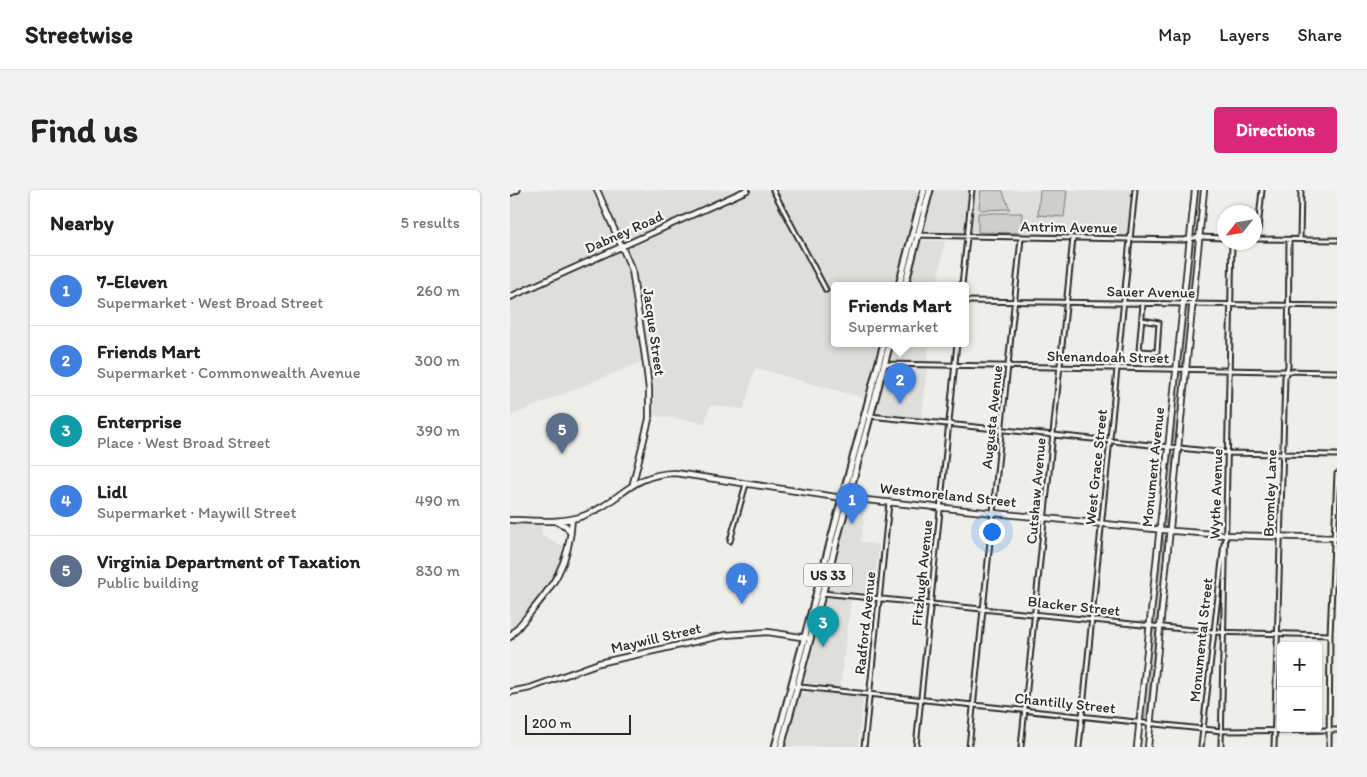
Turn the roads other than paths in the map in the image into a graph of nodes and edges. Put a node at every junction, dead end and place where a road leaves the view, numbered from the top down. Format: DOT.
graph roads {
  1 [pos="517,190"];
  2 [pos="597,190"];
  3 [pos="747,190"];
  4 [pos="773,190"];
  5 [pos="924,190"];
  6 [pos="930,190"];
  7 [pos="972,190"];
  8 [pos="1134,190"];
  9 [pos="1195,190"];
  10 [pos="1204,190"];
  11 [pos="1262,190"];
  12 [pos="1301,190"];
  13 [pos="510,193"];
  14 [pos="1260,205"];
  15 [pos="915,235"];
  16 [pos="967,237"];
  17 [pos="1200,237"];
  18 [pos="1021,238"];
  19 [pos="1073,238"];
  20 [pos="1217,238"];
  21 [pos="1130,239"];
  22 [pos="1190,239"];
  23 [pos="1262,239"];
  24 [pos="1289,240"];
  25 [pos="1300,240"];
  26 [pos="1337,240"];
  27 [pos="623,246"];
  28 [pos="1232,250"];
  29 [pos="900,282"];
  30 [pos="906,282"];
  31 [pos="962,282"];
  32 [pos="826,290"];
  33 [pos="510,297"];
  34 [pos="969,301"];
  35 [pos="1014,302"];
  36 [pos="1066,302"];
  37 [pos="1124,303"];
  38 [pos="1143,304"];
  39 [pos="1183,304"];
  40 [pos="1193,304"];
  41 [pos="1232,305"];
  42 [pos="1289,305"];
  43 [pos="1337,306"];
  44 [pos="1142,320"];
  45 [pos="883,347"];
  46 [pos="888,347"];
  47 [pos="957,347"];
  48 [pos="881,364"];
  49 [pos="956,365"];
  50 [pos="1008,366"];
  51 [pos="1060,367"];
  52 [pos="1118,368"];
  53 [pos="1187,369"];
  54 [pos="1176,370"];
  55 [pos="1231,371"];
  56 [pos="1287,371"];
  57 [pos="1337,372"];
  58 [pos="867,416"];
  59 [pos="948,424"];
  60 [pos="1001,429"];
  61 [pos="1052,434"];
  62 [pos="1109,439"];
  63 [pos="1168,447"];
  64 [pos="1178,448"];
  65 [pos="1228,453"];
  66 [pos="1283,454"];
  67 [pos="1337,455"];
  68 [pos="1337,474"];
  69 [pos="633,483"];
  70 [pos="746,484"];
  71 [pos="845,498"];
  72 [pos="889,502"];
  73 [pos="941,507"];
  74 [pos="993,512"];
  75 [pos="1045,518"];
  76 [pos="572,519"];
  77 [pos="510,520"];
  78 [pos="554,521"];
  79 [pos="1102,524"];
  80 [pos="1160,530"];
  81 [pos="1170,530"];
  82 [pos="571,534"];
  83 [pos="1226,536"];
  84 [pos="1280,538"];
  85 [pos="1336,538"];
  86 [pos="730,541"];
  87 [pos="820,592"];
  88 [pos="878,598"];
  89 [pos="930,603"];
  90 [pos="983,608"];
  91 [pos="1034,613"];
  92 [pos="1092,620"];
  93 [pos="1150,625"];
  94 [pos="1160,626"];
  95 [pos="1213,632"];
  96 [pos="1224,633"];
  97 [pos="1278,635"];
  98 [pos="1330,635"];
  99 [pos="510,637"];
  100 [pos="808,638"];
  101 [pos="794,686"];
  102 [pos="510,692"];
  103 [pos="869,694"];
  104 [pos="921,700"];
  105 [pos="973,704"];
  106 [pos="1024,710"];
  107 [pos="1082,716"];
  108 [pos="1140,722"];
  109 [pos="1150,723"];
  110 [pos="1203,728"];
  111 [pos="1329,730"];
  112 [pos="1337,730"];
  113 [pos="1222,731"];
  114 [pos="1274,731"];
  115 [pos="775,747"];
  116 [pos="781,747"];
  117 [pos="864,747"];
  118 [pos="916,747"];
  119 [pos="969,747"];
  120 [pos="1021,747"];
  121 [pos="1078,747"];
  122 [pos="1137,747"];
  123 [pos="1148,747"];
  124 [pos="1201,747"];
  125 [pos="1221,747"];
  126 [pos="1274,747"];
  127 [pos="1328,747"];
  1 -- 13 [label="street"];
  2 -- 27 [label="street, Jacque Street"];
  3 -- 27 [label="street, Dabney Road"];
  4 -- 32 [label="street"];
  5 -- 15 [label="main road"];
  6 -- 15 [label="main road"];
  7 -- 16 [label="street"];
  8 -- 21 [label="street, West Grace Street"];
  9 -- 22 [label="street, Monument Avenue"];
  10 -- 17 [label="street, Monument Avenue"];
  11 -- 14 [label="street"];
  12 -- 25 [label="street"];
  15 -- 16 [label="street, Antrim Avenue"];
  15 -- 29 [label="main road"];
  15 -- 30 [label="main road"];
  16 -- 18 [label="street, Antrim Avenue"];
  16 -- 31 [label="street"];
  17 -- 20 [label="street, Antrim Avenue"];
  17 -- 22 [label="street, Antrim Avenue"];
  17 -- 40 [label="street, Monument Avenue"];
  18 -- 19 [label="street, Antrim Avenue"];
  18 -- 35 [label="street, Augusta Avenue"];
  19 -- 21 [label="street, Antrim Avenue"];
  19 -- 36 [label="street, Cutshaw Avenue"];
  21 -- 22 [label="street, Antrim Avenue"];
  21 -- 37 [label="street, West Grace Street"];
  22 -- 39 [label="street, Monument Avenue"];
  23 -- 24 [label="street"];
  24 -- 25 [label="street"];
  24 -- 42 [label="street, Bromley Lane"];
  25 -- 26 [label="street"];
  27 -- 33 [label="street, Dabney Road"];
  27 -- 69 [label="street, Jacque Street"];
  28 -- 41 [label="street, Wythe Avenue"];
  34 -- 35 [label="street, Sauer Avenue"];
  35 -- 36 [label="street, Sauer Avenue"];
  35 -- 50 [label="street, Augusta Avenue"];
  36 -- 37 [label="street, Sauer Avenue"];
  36 -- 51 [label="street, Cutshaw Avenue"];
  37 -- 38 [label="street, Sauer Avenue"];
  37 -- 52 [label="street, West Grace Street"];
  38 -- 39 [label="street, Sauer Avenue"];
  38 -- 44 [label="street"];
  39 -- 40 [label="street, Sauer Avenue"];
  39 -- 54 [label="street, Monument Avenue"];
  40 -- 41 [label="street, Sauer Avenue"];
  40 -- 53 [label="street, Monument Avenue"];
  41 -- 42 [label="street, Sauer Avenue"];
  41 -- 55 [label="street, Wythe Avenue"];
  42 -- 43 [label="street, Sauer Avenue"];
  42 -- 56 [label="street, Bromley Lane"];
  44 -- 44 [label="street"];
  45 -- 48 [label="main road, US 33"];
  46 -- 48 [label="main road, US 33"];
  47 -- 49 [label="street, Fitzhugh Avenue"];
  48 -- 49 [label="street, Shenandoah Street"];
  48 -- 58 [label="main road, US 33"];
  49 -- 50 [label="street, Shenandoah Street"];
  49 -- 59 [label="street, Fitzhugh Avenue"];
  50 -- 51 [label="street, Shenandoah Street"];
  50 -- 60 [label="street, Augusta Avenue"];
  51 -- 52 [label="street, Shenandoah Street"];
  51 -- 61 [label="street, Cutshaw Avenue"];
  52 -- 54 [label="street, Shenandoah Street"];
  52 -- 62 [label="street, West Grace Street"];
  53 -- 54 [label="street, Shenandoah Street"];
  53 -- 55 [label="street, Shenandoah Street"];
  53 -- 64 [label="street, Monument Avenue"];
  54 -- 63 [label="street, Monument Avenue"];
  55 -- 56 [label="street, Shenandoah Street"];
  55 -- 65 [label="street, Wythe Avenue"];
  56 -- 57 [label="street, Shenandoah Street"];
  56 -- 66 [label="street, Bromley Lane"];
  58 -- 59 [label="street"];
  58 -- 71 [label="main road, US 33"];
  59 -- 60 [label="street"];
  59 -- 73 [label="street, Fitzhugh Avenue"];
  60 -- 61 [label="street"];
  60 -- 74 [label="street, Augusta Avenue"];
  61 -- 62 [label="street"];
  61 -- 75 [label="street, Cutshaw Avenue"];
  62 -- 63 [label="street"];
  62 -- 79 [label="street, West Grace Street"];
  63 -- 64 [label="street"];
  63 -- 80 [label="street, Monument Avenue"];
  64 -- 65 [label="street"];
  64 -- 81 [label="street, Monument Avenue"];
  65 -- 66 [label="street"];
  65 -- 83 [label="street, Wythe Avenue"];
  66 -- 67 [label="street"];
  66 -- 84 [label="street, Bromley Lane"];
  68 -- 85 [label="street"];
  69 -- 70 [label="street, Westmoreland Street"];
  69 -- 76 [label="street, Westmoreland Street"];
  70 -- 71 [label="street, Westmoreland Street"];
  70 -- 86 [label="street"];
  71 -- 72 [label="street, Westmoreland Street"];
  71 -- 87 [label="main road, US 33"];
  72 -- 73 [label="street, Westmoreland Street"];
  72 -- 88 [label="street, Radford Avenue"];
  73 -- 74 [label="street, Westmoreland Street"];
  73 -- 89 [label="street, Fitzhugh Avenue"];
  74 -- 75 [label="street, Westmoreland Street"];
  74 -- 90 [label="street, Augusta Avenue"];
  75 -- 79 [label="street, Westmoreland Street"];
  75 -- 91 [label="street, Cutshaw Avenue"];
  76 -- 78 [label="street, Westmoreland Street"];
  76 -- 82 [label="street"];
  77 -- 78 [label="street, Westmoreland Street"];
  78 -- 82 [label="street"];
  79 -- 80 [label="street, Westmoreland Street"];
  79 -- 92 [label="street, West Grace Street"];
  80 -- 81 [label="street, Westmoreland Street"];
  80 -- 93 [label="street, Monument Avenue"];
  81 -- 83 [label="street, Westmoreland Street"];
  81 -- 94 [label="street, Monument Avenue"];
  82 -- 99 [label="street"];
  83 -- 84 [label="street, Westmoreland Street"];
  83 -- 95 [label="street, Monumental Street"];
  83 -- 96 [label="street, Wythe Avenue"];
  84 -- 85 [label="street, Westmoreland Street"];
  84 -- 97 [label="street, Bromley Lane"];
  85 -- 98 [label="street"];
  87 -- 88 [label="street, Blacker Street"];
  87 -- 100 [label="main road, US 33"];
  88 -- 89 [label="street, Blacker Street"];
  88 -- 103 [label="street, Radford Avenue"];
  89 -- 90 [label="street, Blacker Street"];
  89 -- 104 [label="street, Fitzhugh Avenue"];
  90 -- 91 [label="street, Blacker Street"];
  90 -- 105 [label="street, Augusta Avenue"];
  91 -- 92 [label="street, Blacker Street"];
  91 -- 106 [label="street, Cutshaw Avenue"];
  92 -- 93 [label="street, Blacker Street"];
  92 -- 107 [label="street, West Grace Street"];
  93 -- 94 [label="street, Blacker Street"];
  93 -- 108 [label="street, Monument Avenue"];
  94 -- 95 [label="street, Blacker Street"];
  94 -- 109 [label="street, Monument Avenue"];
  95 -- 96 [label="street, Blacker Street"];
  95 -- 110 [label="street, Monumental Street"];
  96 -- 97 [label="street, Blacker Street"];
  96 -- 113 [label="street, Wythe Avenue"];
  97 -- 98 [label="street, Blacker Street"];
  97 -- 114 [label="street, Bromley Lane"];
  98 -- 111 [label="street"];
  100 -- 101 [label="main road, US 33"];
  100 -- 102 [label="street, Maywill Street"];
  101 -- 103 [label="street, Chantilly Street"];
  101 -- 115 [label="main road, US 33"];
  101 -- 116 [label="main road, US 33"];
  103 -- 104 [label="street, Chantilly Street"];
  103 -- 117 [label="street, Radford Avenue"];
  104 -- 105 [label="street, Chantilly Street"];
  104 -- 118 [label="street, Fitzhugh Avenue"];
  105 -- 106 [label="street, Chantilly Street"];
  105 -- 119 [label="street, Augusta Avenue"];
  106 -- 107 [label="street, Chantilly Street"];
  106 -- 120 [label="street, Cutshaw Avenue"];
  107 -- 108 [label="street, Chantilly Street"];
  107 -- 121 [label="street, West Grace Street"];
  108 -- 109 [label="street, Chantilly Street"];
  108 -- 122 [label="street, Monument Avenue"];
  109 -- 110 [label="street, Chantilly Street"];
  109 -- 123 [label="street, Monument Avenue"];
  110 -- 113 [label="street, Chantilly Street"];
  110 -- 124 [label="street, Monumental Street"];
  111 -- 112 [label="street, Chantilly Street"];
  111 -- 114 [label="street, Chantilly Street"];
  111 -- 127 [label="street"];
  113 -- 114 [label="street, Chantilly Street"];
  113 -- 125 [label="street, Wythe Avenue"];
  114 -- 126 [label="street, Bromley Lane"];
}
